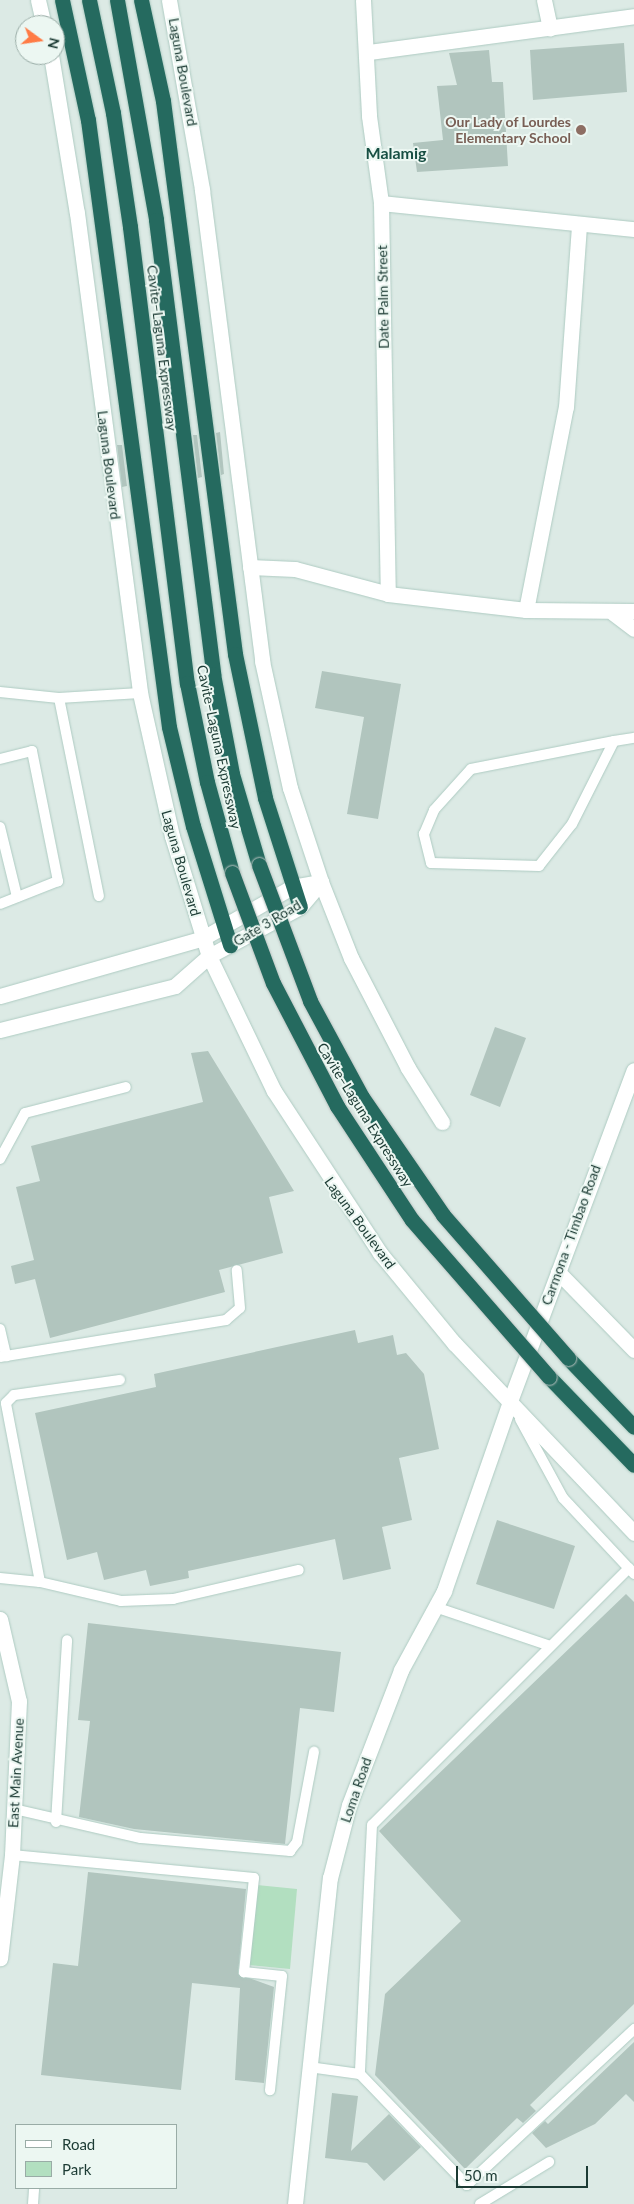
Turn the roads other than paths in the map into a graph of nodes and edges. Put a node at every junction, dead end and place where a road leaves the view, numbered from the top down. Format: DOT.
graph roads {
  1 [pos="38,0"];
  2 [pos="62,0"];
  3 [pos="89,0"];
  4 [pos="117,0"];
  5 [pos="141,0"];
  6 [pos="169,0"];
  7 [pos="363,0"];
  8 [pos="544,0"];
  9 [pos="42,15"];
  10 [pos="634,16"];
  11 [pos="550,28"];
  12 [pos="369,52"];
  13 [pos="53,65"];
  14 [pos="381,203"];
  15 [pos="579,226"];
  16 [pos="634,229"];
  17 [pos="250,567"];
  18 [pos="388,594"];
  19 [pos="526,610"];
  20 [pos="634,611"];
  21 [pos="613,613"];
  22 [pos="634,629"];
  23 [pos="0,692"];
  24 [pos="140,693"];
  25 [pos="59,698"];
  26 [pos="634,738"];
  27 [pos="614,741"];
  28 [pos="0,759"];
  29 [pos="0,827"];
  30 [pos="321,882"];
  31 [pos="292,887"];
  32 [pos="99,896"];
  33 [pos="17,897"];
  34 [pos="0,904"];
  35 [pos="300,907"];
  36 [pos="224,926"];
  37 [pos="203,938"];
  38 [pos="230,944"];
  39 [pos="209,956"];
  40 [pos="0,996"];
  41 [pos="0,1030"];
  42 [pos="634,1070"];
  43 [pos="126,1087"];
  44 [pos="442,1122"];
  45 [pos="0,1160"];
  46 [pos="236,1270"];
  47 [pos="558,1272"];
  48 [pos="0,1329"];
  49 [pos="634,1350"];
  50 [pos="3,1357"];
  51 [pos="120,1380"];
  52 [pos="510,1401"];
  53 [pos="634,1427"];
  54 [pos="634,1465"];
  55 [pos="634,1533"];
  56 [pos="299,1570"];
  57 [pos="631,1571"];
  58 [pos="0,1578"];
  59 [pos="40,1582"];
  60 [pos="435,1607"];
  61 [pos="0,1619"];
  62 [pos="67,1640"];
  63 [pos="550,1646"];
  64 [pos="314,1752"];
  65 [pos="14,1809"];
  66 [pos="56,1822"];
  67 [pos="12,1855"];
  68 [pos="0,1958"];
  69 [pos="634,2030"];
  70 [pos="309,2067"];
  71 [pos="360,2074"];
  72 [pos="270,2090"];
  73 [pos="549,2162"];
  74 [pos="34,2189"];
  75 [pos="33,2204"];
  76 [pos="295,2204"];
  77 [pos="480,2204"];
  1 -- 9 [label="street"];
  2 -- 36 [label="highway"];
  3 -- 54 [label="highway, Cavite–Laguna Expressway, bridge"];
  4 -- 53 [label="highway, Cavite–Laguna Expressway, bridge"];
  5 -- 31 [label="highway"];
  6 -- 17 [label="street, Laguna Boulevard"];
  7 -- 12 [label="street, Date Palm Street"];
  8 -- 11 [label="street"];
  10 -- 11 [label="street"];
  11 -- 12 [label="street"];
  12 -- 14 [label="street, Date Palm Street"];
  13 -- 24 [label="street, Laguna Boulevard"];
  14 -- 15 [label="street"];
  14 -- 18 [label="street, Date Palm Street"];
  15 -- 16 [label="street"];
  15 -- 19 [label="street"];
  17 -- 18 [label="street"];
  17 -- 30 [label="street, Laguna Boulevard"];
  18 -- 19 [label="street"];
  19 -- 21 [label="street"];
  20 -- 21 [label="street"];
  21 -- 22 [label="street"];
  23 -- 25 [label="lane"];
  24 -- 25 [label="lane"];
  24 -- 37 [label="street, Laguna Boulevard"];
  25 -- 32 [label="lane"];
  26 -- 27 [label="lane"];
  27 -- 27 [label="lane"];
  28 -- 33 [label="lane"];
  29 -- 33 [label="lane"];
  30 -- 31 [label="street, Gate 3 Road"];
  30 -- 35 [label="street, Gate 3 Road"];
  30 -- 44 [label="street, Laguna Boulevard"];
  31 -- 35 [label="highway"];
  31 -- 36 [label="street, Gate 3 Road"];
  33 -- 34 [label="lane"];
  35 -- 38 [label="street, Gate 3 Road"];
  36 -- 37 [label="street, Gate 3 Road"];
  36 -- 38 [label="highway"];
  37 -- 39 [label="street, Laguna Boulevard"];
  37 -- 40 [label="street, Gate 3 Road"];
  38 -- 39 [label="street, Gate 3 Road"];
  39 -- 41 [label="street, Gate 3 Road"];
  39 -- 52 [label="street, Laguna Boulevard"];
  42 -- 47 [label="street, Carmona - Timbao Road"];
  43 -- 45 [label="lane"];
  46 -- 50 [label="lane"];
  47 -- 49 [label="street"];
  47 -- 52 [label="street, Carmona - Timbao Road"];
  48 -- 50 [label="lane"];
  51 -- 59 [label="lane"];
  52 -- 55 [label="street, Laguna Boulevard"];
  52 -- 57 [label="lane"];
  52 -- 60 [label="street, Loma Road"];
  56 -- 59 [label="lane"];
  57 -- 63 [label="lane"];
  58 -- 59 [label="lane"];
  60 -- 63 [label="lane"];
  60 -- 70 [label="street, Loma Road"];
  61 -- 65 [label="street, East Main Avenue"];
  62 -- 66 [label="lane"];
  63 -- 71 [label="lane"];
  64 -- 66 [label="lane"];
  65 -- 66 [label="lane"];
  65 -- 67 [label="street, East Main Avenue"];
  67 -- 68 [label="street, East Main Avenue"];
  67 -- 72 [label="lane"];
  69 -- 71 [label="lane"];
  70 -- 71 [label="lane"];
  70 -- 76 [label="street, Loma Road"];
  73 -- 77 [label="lane"];
  74 -- 75 [label="lane"];
}
